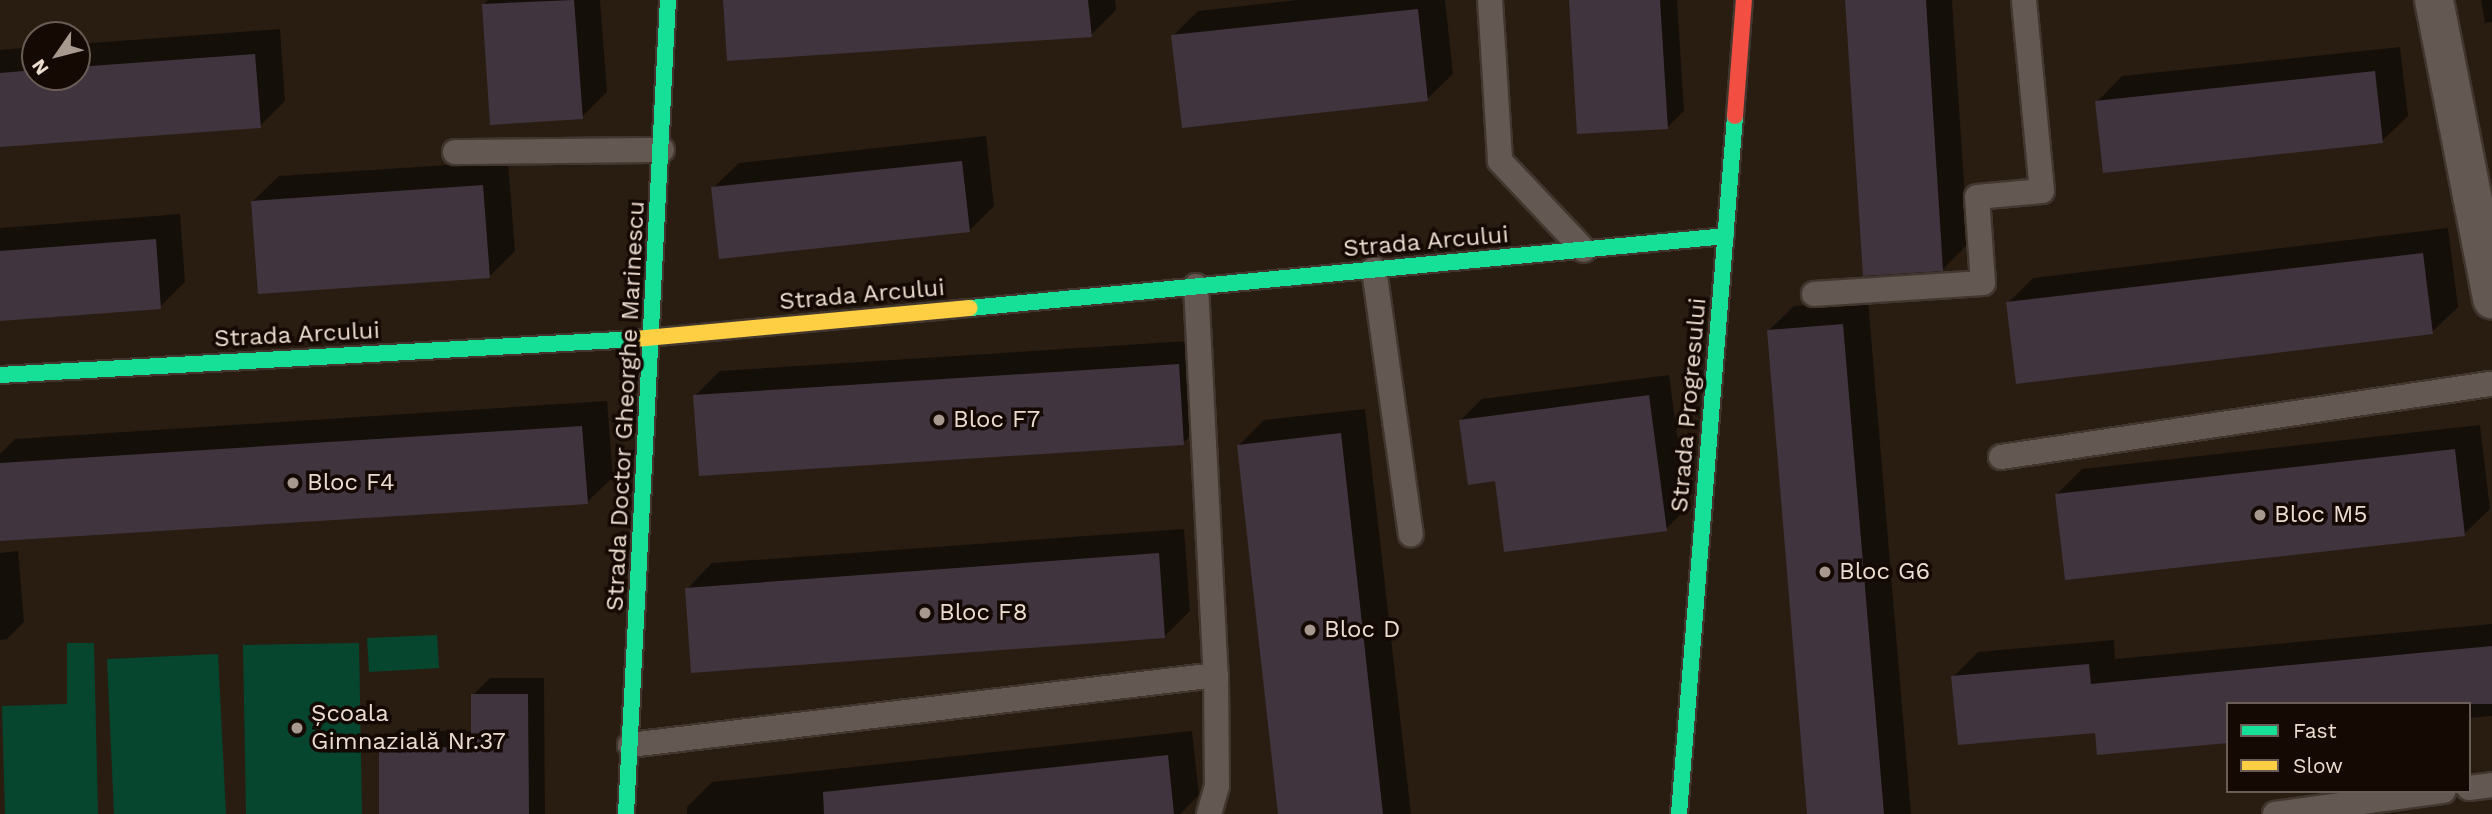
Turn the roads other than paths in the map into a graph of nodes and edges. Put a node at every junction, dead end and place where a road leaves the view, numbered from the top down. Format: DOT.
graph roads {
  1 [pos="668,0"];
  2 [pos="1490,0"];
  3 [pos="1744,0"];
  4 [pos="2024,0"];
  5 [pos="2434,0"];
  6 [pos="662,150"];
  7 [pos="455,152"];
  8 [pos="1726,236"];
  9 [pos="1584,250"];
  10 [pos="1374,270"];
  11 [pos="1196,286"];
  12 [pos="1814,294"];
  13 [pos="2492,299"];
  14 [pos="652,338"];
  15 [pos="0,375"];
  16 [pos="2492,384"];
  17 [pos="2001,457"];
  18 [pos="1411,534"];
  19 [pos="1216,675"];
  20 [pos="630,745"];
  21 [pos="2492,785"];
  22 [pos="2471,788"];
  23 [pos="2428,793"];
  24 [pos="626,814"];
  25 [pos="1209,814"];
  26 [pos="1679,814"];
  27 [pos="2275,814"];
  1 -- 6 [label="street, Strada Doctor Gheorghe Marinescu"];
  2 -- 9 [label="lane"];
  3 -- 8 [label="street, Strada Progresului"];
  4 -- 12 [label="lane"];
  5 -- 13 [label="street"];
  6 -- 7 [label="lane"];
  6 -- 14 [label="street, Strada Doctor Gheorghe Marinescu"];
  8 -- 9 [label="street, Strada Arcului"];
  8 -- 26 [label="street, Strada Progresului"];
  9 -- 10 [label="street, Strada Arcului"];
  10 -- 11 [label="street, Strada Arcului"];
  10 -- 18 [label="lane"];
  11 -- 14 [label="street, Strada Arcului"];
  11 -- 19 [label="lane"];
  14 -- 15 [label="street, Strada Arcului"];
  14 -- 20 [label="street, Strada Doctor Gheorghe Marinescu"];
  16 -- 17 [label="lane"];
  19 -- 20 [label="lane"];
  19 -- 25 [label="lane"];
  20 -- 24 [label="street, Strada Doctor Gheorghe Marinescu"];
  21 -- 22 [label="lane"];
  23 -- 27 [label="lane"];
}
